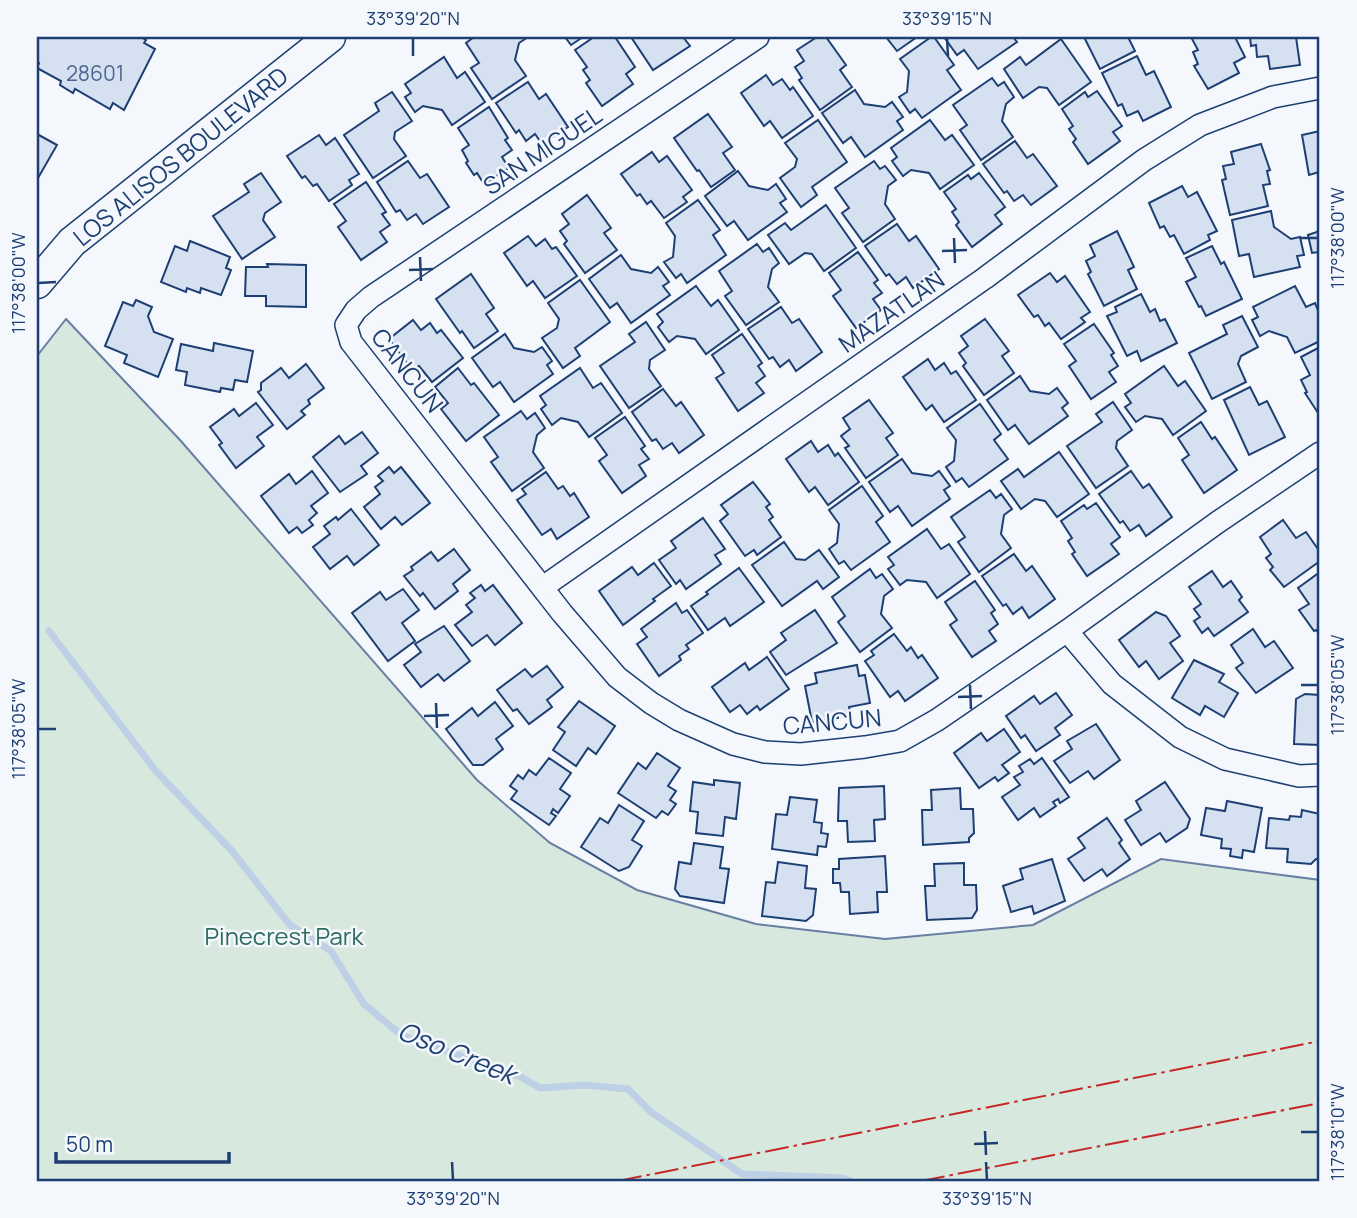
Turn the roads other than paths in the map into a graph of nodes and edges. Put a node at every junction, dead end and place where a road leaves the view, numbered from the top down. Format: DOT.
graph roads {
  1 [pos="330,37"];
  2 [pos="758,37"];
  3 [pos="1320,88"];
  4 [pos="37,283"];
  5 [pos="356,310"];
  6 [pos="1320,453"];
  7 [pos="543,587"];
  8 [pos="1067,631"];
  9 [pos="1320,775"];
  1 -- 4 [label="main road, LOS ALISOS BOULEVARD"];
  2 -- 5 [label="street, SAN MIGUEL"];
  3 -- 7 [label="street, MAZATLAN"];
  5 -- 7 [label="street, CANCUN"];
  6 -- 8 [label="street, CANCUN"];
  7 -- 8 [label="street, CANCUN"];
  8 -- 9 [label="street"];
}
